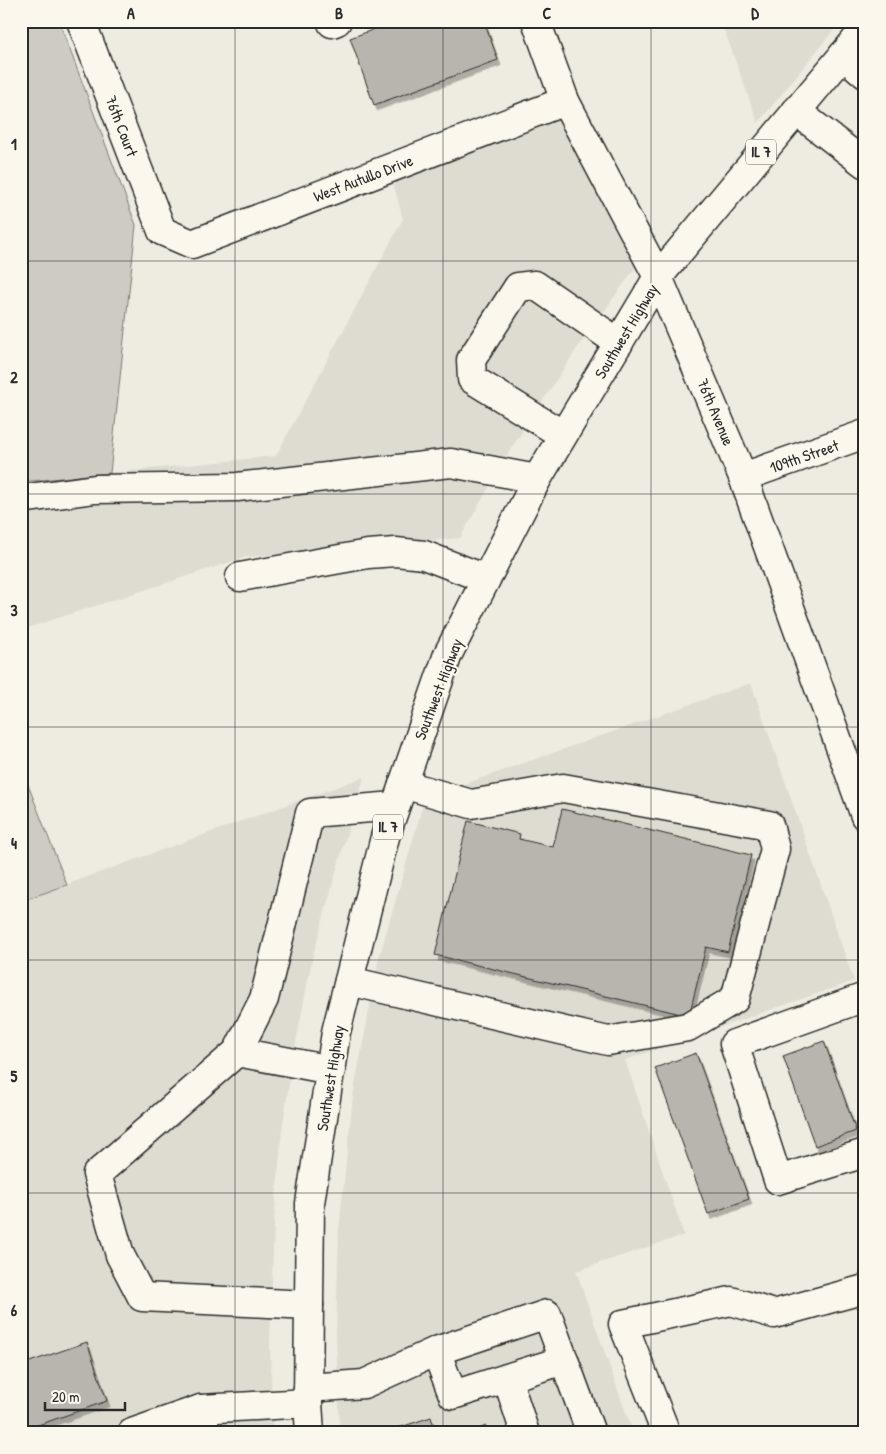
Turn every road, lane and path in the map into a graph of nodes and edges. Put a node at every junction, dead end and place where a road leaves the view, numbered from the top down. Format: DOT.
graph roads {
  1 [pos="81,21"];
  2 [pos="536,21"];
  3 [pos="865,29"];
  4 [pos="843,55"];
  5 [pos="865,74"];
  6 [pos="565,101"];
  7 [pos="796,111"];
  8 [pos="865,164"];
  9 [pos="162,231"];
  10 [pos="658,277"];
  11 [pos="619,342"];
  12 [pos="865,434"];
  13 [pos="564,435"];
  14 [pos="743,477"];
  15 [pos="536,479"];
  16 [pos="21,499"];
  17 [pos="240,577"];
  18 [pos="486,579"];
  19 [pos="399,795"];
  20 [pos="865,816"];
  21 [pos="349,981"];
  22 [pos="865,997"];
  23 [pos="237,1052"];
  24 [pos="331,1070"];
  25 [pos="865,1153"];
  26 [pos="865,1289"];
  27 [pos="309,1305"];
  28 [pos="436,1352"];
  29 [pos="564,1360"];
  30 [pos="507,1378"];
  31 [pos="308,1395"];
  32 [pos="203,1421"];
  33 [pos="132,1433"];
  34 [pos="310,1433"];
  35 [pos="525,1433"];
  36 [pos="591,1433"];
  37 [pos="666,1433"];
  1 -- 9 [label="street, 76th Court"];
  2 -- 6 [label="street, 76th Avenue"];
  3 -- 4 [label="street, Southwest Highway / IL 7"];
  4 -- 5 [label="street"];
  4 -- 7 [label="street, Southwest Highway / IL 7"];
  6 -- 9 [label="street, West Autullo Drive"];
  6 -- 10 [label="street, 76th Avenue"];
  7 -- 8 [label="street"];
  7 -- 10 [label="street, Southwest Highway / IL 7"];
  10 -- 11 [label="street, Southwest Highway / IL 7"];
  10 -- 14 [label="street, 76th Avenue"];
  11 -- 13 [label="street, Southwest Highway / IL 7"];
  11 -- 13 [label="street"];
  12 -- 14 [label="street, 109th Street"];
  13 -- 15 [label="street, Southwest Highway / IL 7"];
  14 -- 20 [label="street, 76th Avenue"];
  15 -- 16 [label="street"];
  15 -- 18 [label="street, Southwest Highway / IL 7"];
  17 -- 18 [label="street"];
  18 -- 19 [label="street, Southwest Highway / IL 7"];
  19 -- 21 [label="street, Southwest Highway / IL 7"];
  19 -- 21 [label="street"];
  19 -- 23 [label="street"];
  21 -- 24 [label="street, Southwest Highway / IL 7"];
  22 -- 25 [label="street"];
  23 -- 24 [label="street"];
  23 -- 27 [label="street"];
  24 -- 27 [label="street, Southwest Highway / IL 7"];
  26 -- 37 [label="street"];
  27 -- 31 [label="street, Southwest Highway / IL 7"];
  28 -- 29 [label="street"];
  28 -- 30 [label="street"];
  28 -- 31 [label="street"];
  29 -- 30 [label="street"];
  29 -- 36 [label="street"];
  30 -- 35 [label="street"];
  31 -- 32 [label="street"];
  31 -- 34 [label="street, Southwest Highway / IL 7"];
  32 -- 33 [label="street"];
}
